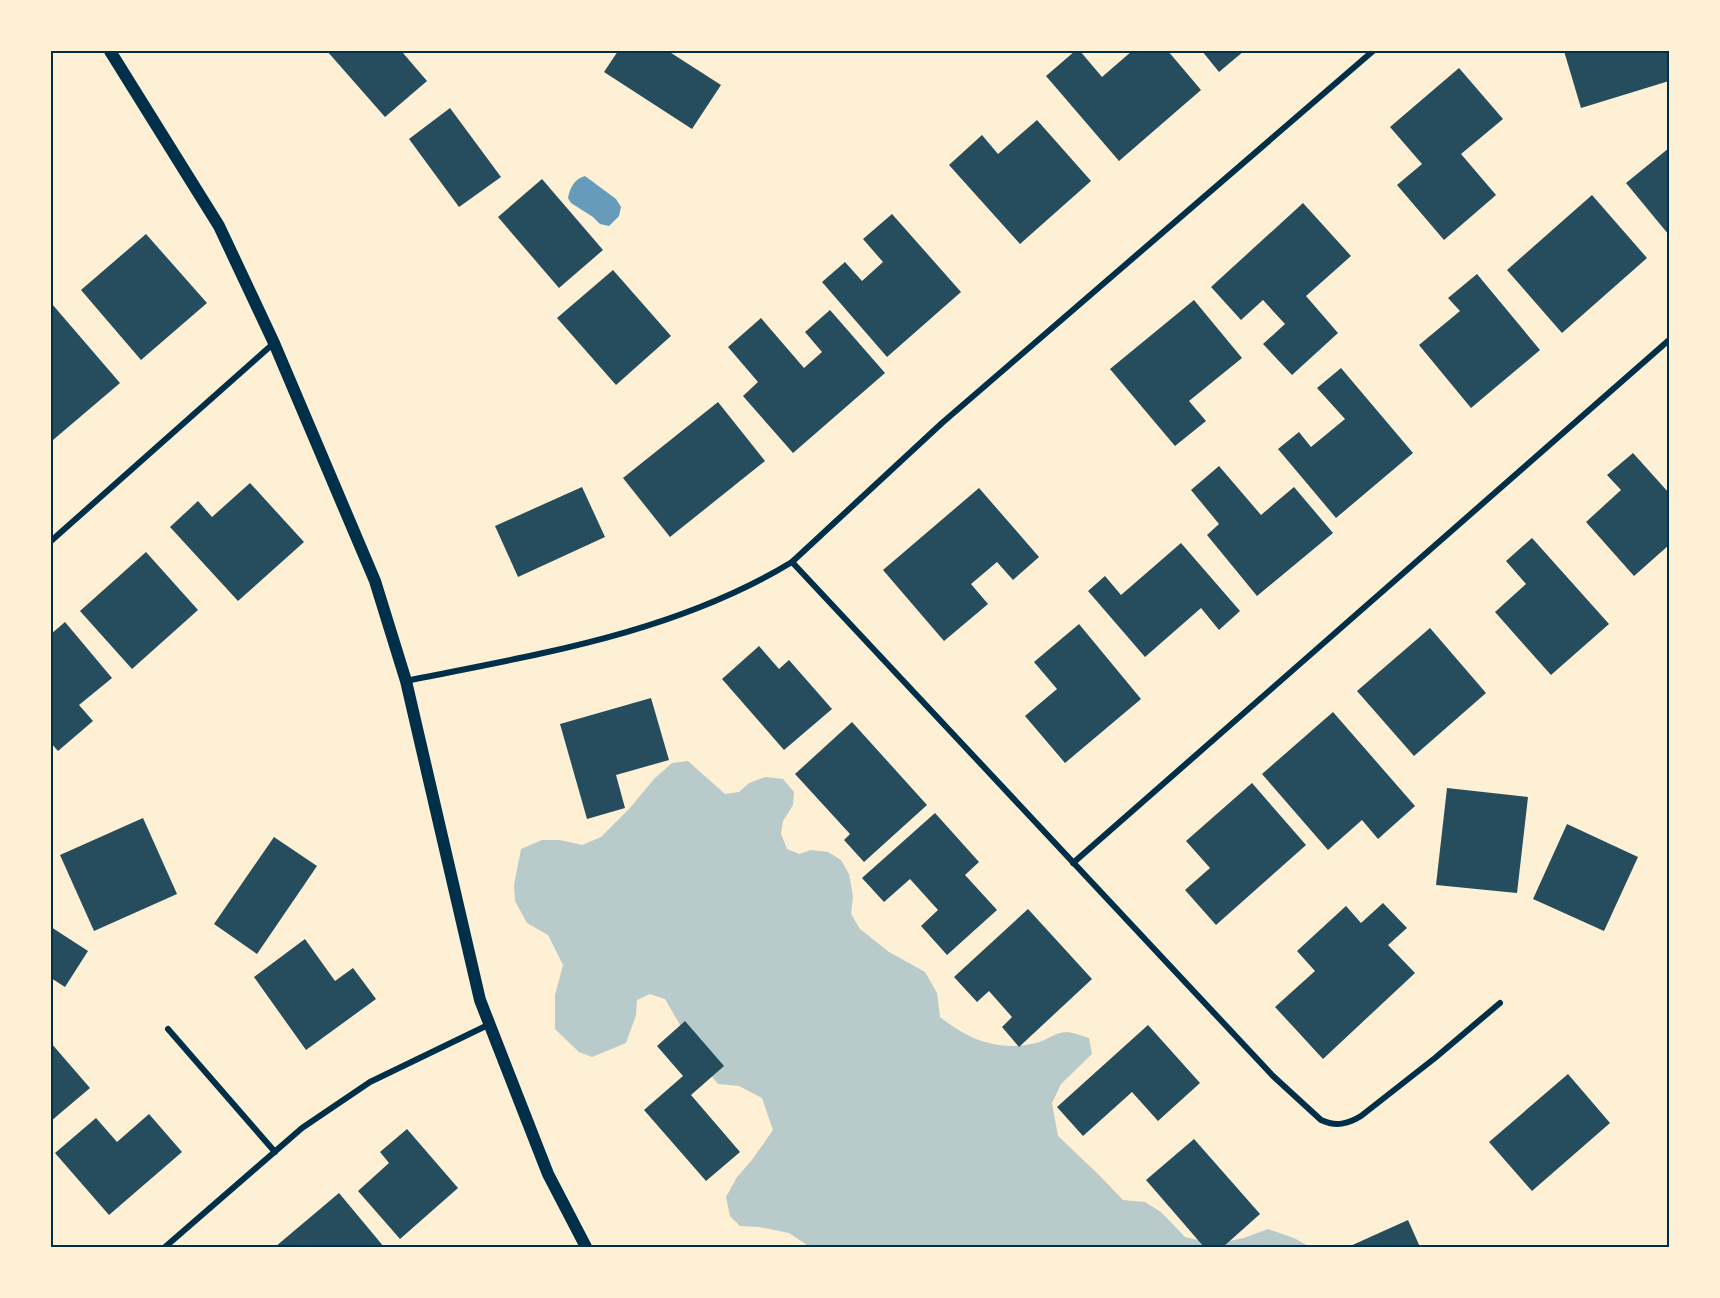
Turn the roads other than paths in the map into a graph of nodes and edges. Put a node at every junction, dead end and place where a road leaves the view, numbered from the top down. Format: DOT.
graph roads {
  1 [pos="110,51"];
  2 [pos="1373,51"];
  3 [pos="1669,340"];
  4 [pos="274,343"];
  5 [pos="51,541"];
  6 [pos="792,562"];
  7 [pos="406,681"];
  8 [pos="1073,862"];
  9 [pos="1500,1003"];
  10 [pos="489,1024"];
  11 [pos="168,1029"];
  12 [pos="275,1152"];
  13 [pos="165,1247"];
  14 [pos="586,1247"];
  1 -- 4 [label="main road"];
  2 -- 6 [label="street"];
  3 -- 8 [label="street"];
  4 -- 5 [label="street"];
  4 -- 7 [label="main road"];
  6 -- 7 [label="street"];
  6 -- 8 [label="street"];
  7 -- 10 [label="main road"];
  8 -- 9 [label="street"];
  10 -- 12 [label="street"];
  10 -- 14 [label="main road"];
  11 -- 12 [label="street"];
  12 -- 13 [label="street"];
}
